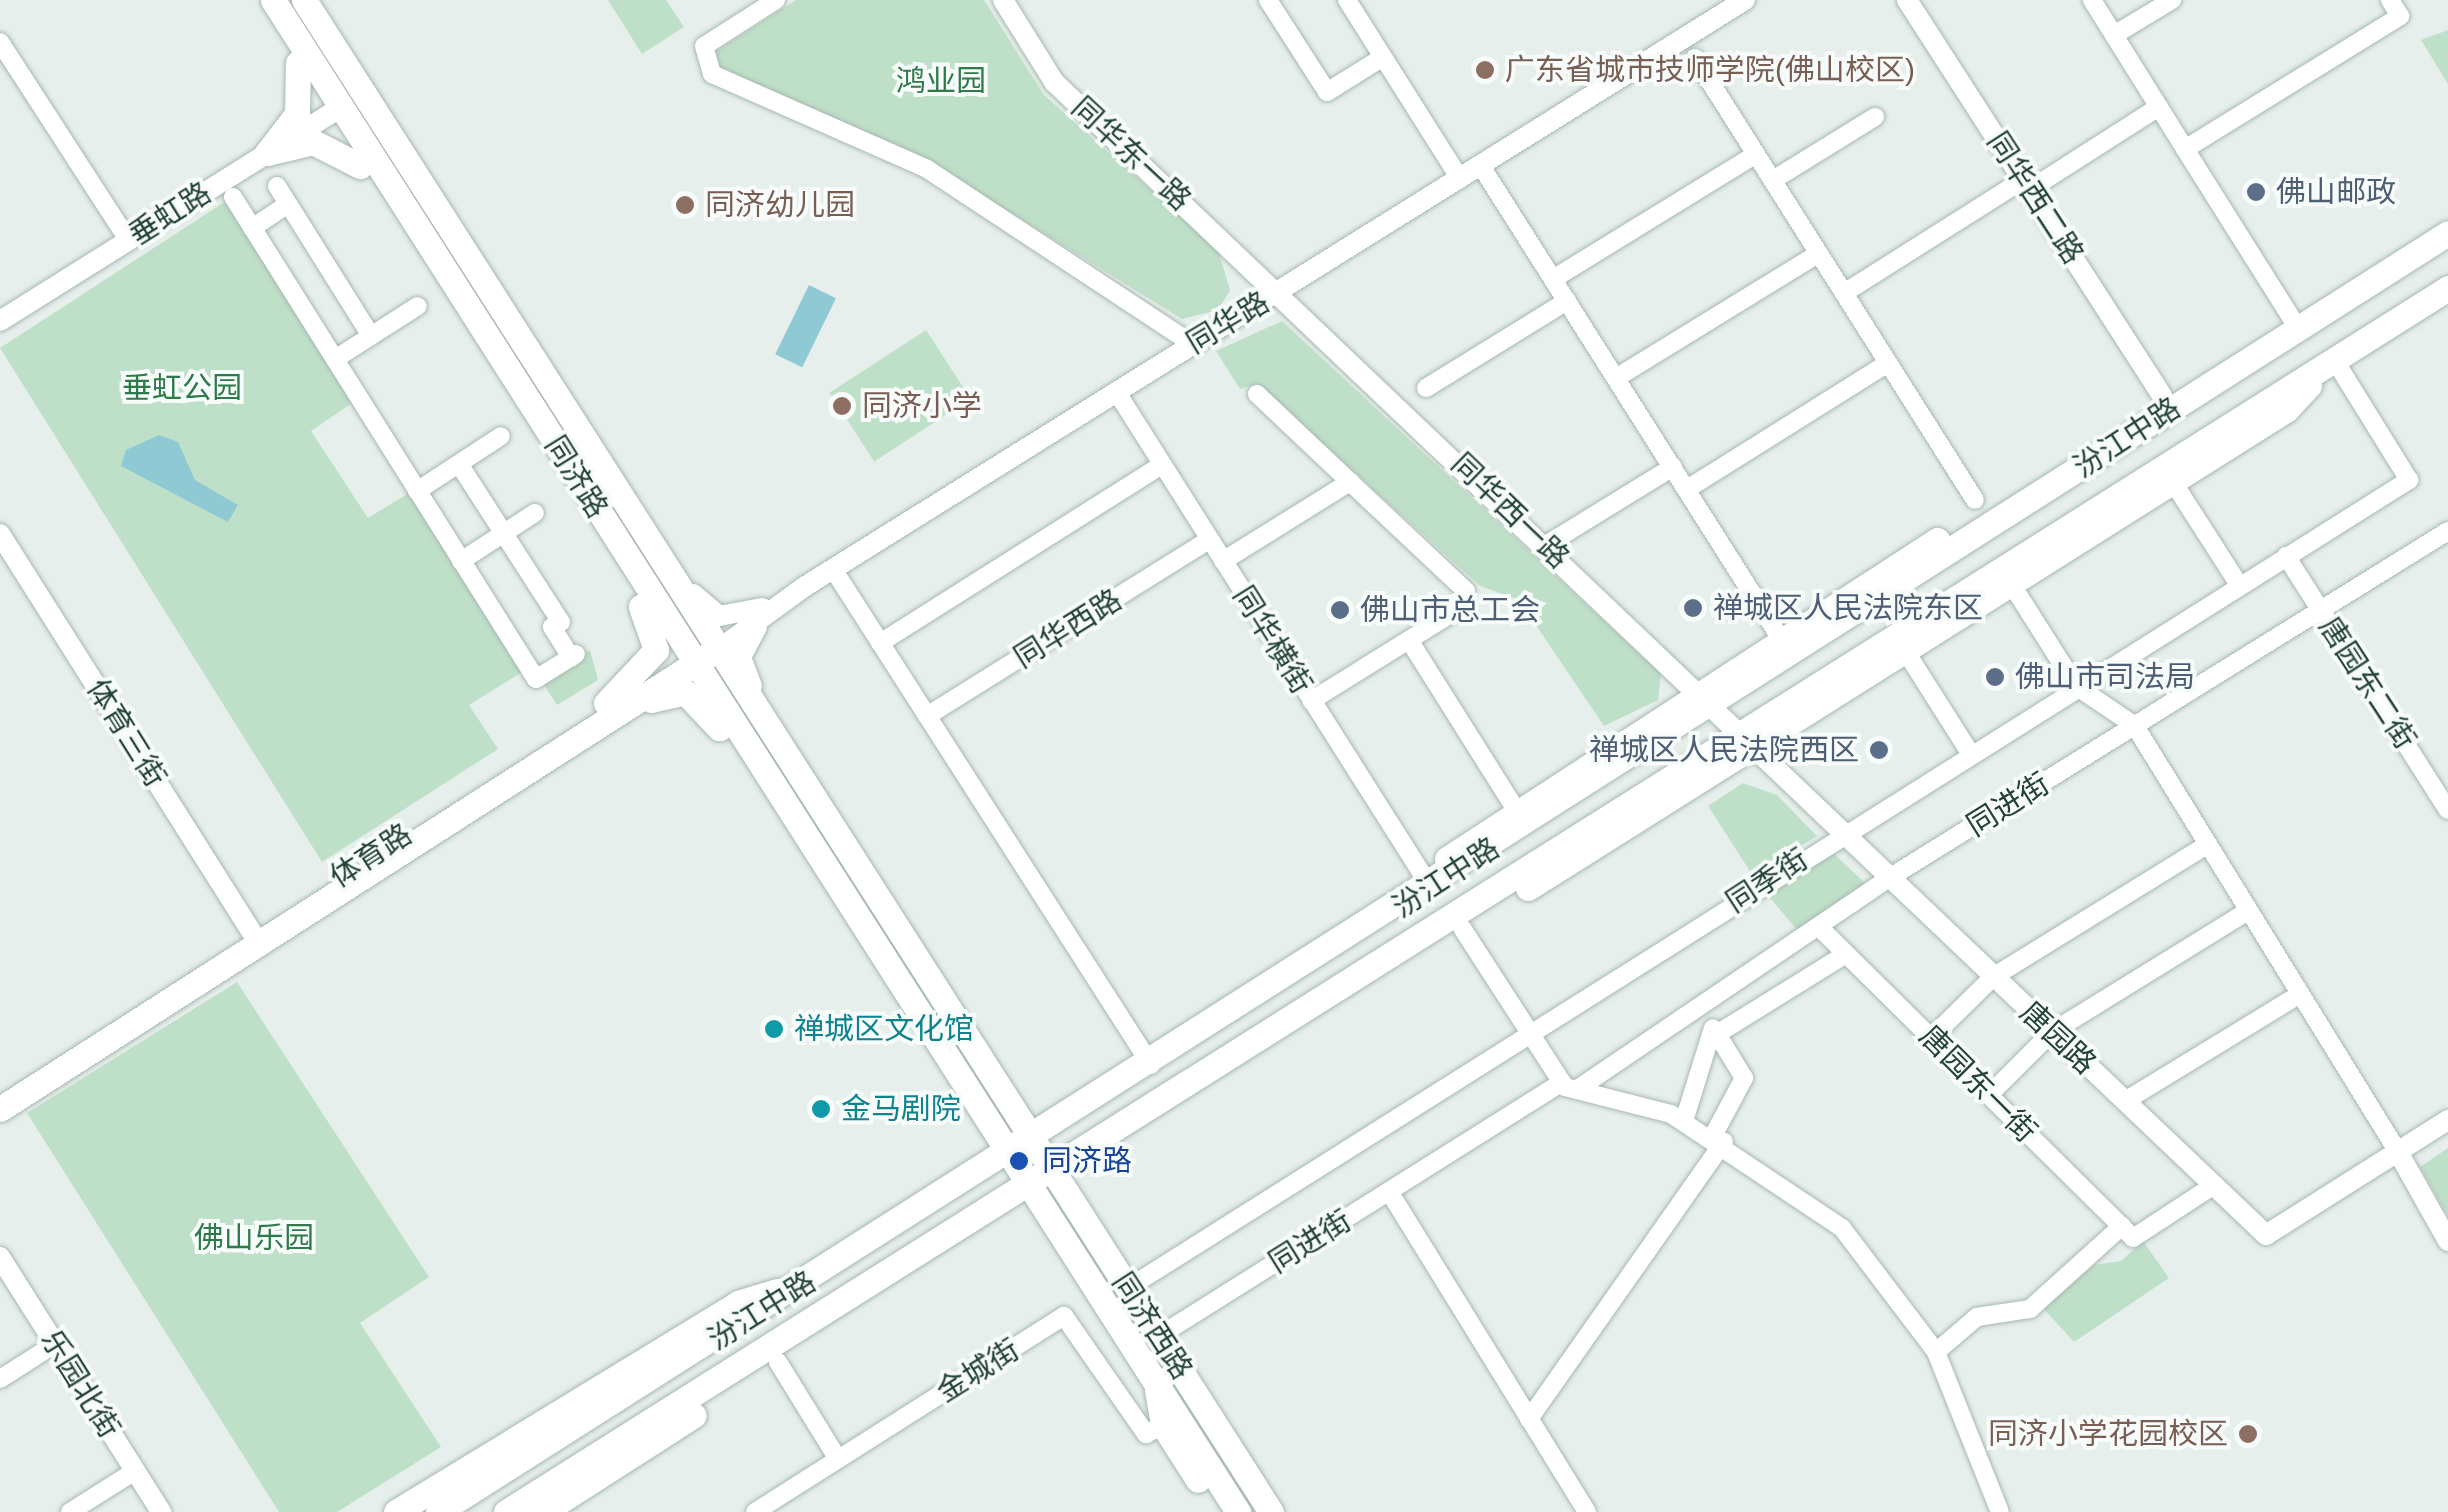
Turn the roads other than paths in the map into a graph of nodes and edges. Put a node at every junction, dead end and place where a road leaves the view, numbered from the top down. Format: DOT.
graph roads {
  1 [pos="258,0"];
  2 [pos="274,0"];
  3 [pos="304,0"];
  4 [pos="776,0"];
  5 [pos="1004,0"];
  6 [pos="1268,0"];
  7 [pos="1347,0"];
  8 [pos="1745,0"];
  9 [pos="1908,0"];
  10 [pos="2092,0"];
  11 [pos="2172,0"];
  12 [pos="2390,0"];
  13 [pos="2114,36"];
  14 [pos="0,42"];
  15 [pos="1383,57"];
  16 [pos="1695,58"];
  17 [pos="310,69"];
  18 [pos="341,107"];
  19 [pos="2159,107"];
  20 [pos="1875,117"];
  21 [pos="360,137"];
  22 [pos="2185,149"];
  23 [pos="267,153"];
  24 [pos="1756,154"];
  25 [pos="360,166"];
  26 [pos="1481,166"];
  27 [pos="1460,179"];
  28 [pos="1773,180"];
  29 [pos="2026,185"];
  30 [pos="277,186"];
  31 [pos="232,197"];
  32 [pos="288,204"];
  33 [pos="252,228"];
  34 [pos="2448,232"];
  35 [pos="128,240"];
  36 [pos="1818,254"];
  37 [pos="1553,279"];
  38 [pos="2448,288"];
  39 [pos="1279,291"];
  40 [pos="1844,293"];
  41 [pos="1567,301"];
  42 [pos="418,306"];
  43 [pos="2291,318"];
  44 [pos="0,321"];
  45 [pos="371,336"];
  46 [pos="1192,344"];
  47 [pos="335,359"];
  48 [pos="2334,359"];
  49 [pos="1888,363"];
  50 [pos="1616,378"];
  51 [pos="1426,388"];
  52 [pos="1116,391"];
  53 [pos="1257,394"];
  54 [pos="2162,396"];
  55 [pos="501,436"];
  56 [pos="459,464"];
  57 [pos="1162,465"];
  58 [pos="1673,467"];
  59 [pos="1350,482"];
  60 [pos="2173,482"];
  61 [pos="1687,488"];
  62 [pos="417,491"];
  63 [pos="1975,500"];
  64 [pos="535,514"];
  65 [pos="2448,530"];
  66 [pos="504,534"];
  67 [pos="1209,540"];
  68 [pos="1546,545"];
  69 [pos="3,546"];
  70 [pos="2286,556"];
  71 [pos="461,561"];
  72 [pos="1223,561"];
  73 [pos="832,569"];
  74 [pos="678,571"];
  75 [pos="2012,585"];
  76 [pos="2240,585"];
  77 [pos="804,586"];
  78 [pos="646,599"];
  79 [pos="2320,611"];
  80 [pos="745,624"];
  81 [pos="1781,639"];
  82 [pos="1408,640"];
  83 [pos="880,643"];
  84 [pos="701,651"];
  85 [pos="1906,652"];
  86 [pos="2076,686"];
  87 [pos="1704,700"];
  88 [pos="1311,701"];
  89 [pos="738,708"];
  90 [pos="610,709"];
  91 [pos="927,716"];
  92 [pos="777,723"];
  93 [pos="2134,726"];
  94 [pos="1746,742"];
  95 [pos="734,751"];
  96 [pos="1970,753"];
  97 [pos="1516,810"];
  98 [pos="2448,810"];
  99 [pos="1842,832"];
  100 [pos="2208,844"];
  101 [pos="1889,878"];
  102 [pos="1427,881"];
  103 [pos="2248,911"];
  104 [pos="1462,928"];
  105 [pos="1823,931"];
  106 [pos="252,932"];
  107 [pos="1846,954"];
  108 [pos="1993,977"];
  109 [pos="2300,994"];
  110 [pos="1701,1010"];
  111 [pos="934,1032"];
  112 [pos="1530,1032"];
  113 [pos="2052,1032"];
  114 [pos="1716,1034"];
  115 [pos="1932,1038"];
  116 [pos="1242,1051"];
  117 [pos="1152,1066"];
  118 [pos="991,1080"];
  119 [pos="1569,1086"];
  120 [pos="0,1094"];
  121 [pos="1988,1095"];
  122 [pos="2126,1101"];
  123 [pos="0,1110"];
  124 [pos="2448,1120"];
  125 [pos="1684,1121"];
  126 [pos="1719,1140"];
  127 [pos="1022,1147"];
  128 [pos="2398,1152"];
  129 [pos="1043,1180"];
  130 [pos="2214,1185"];
  131 [pos="1390,1193"];
  132 [pos="2128,1232"];
  133 [pos="2448,1242"];
  134 [pos="0,1257"];
  135 [pos="806,1283"];
  136 [pos="1128,1288"];
  137 [pos="826,1314"];
  138 [pos="1159,1336"];
  139 [pos="55,1344"];
  140 [pos="1936,1352"];
  141 [pos="778,1362"];
  142 [pos="0,1379"];
  143 [pos="1156,1380"];
  144 [pos="1530,1419"];
  145 [pos="1163,1425"];
  146 [pos="838,1459"];
  147 [pos="135,1470"];
  148 [pos="70,1512"];
  149 [pos="161,1512"];
  150 [pos="396,1512"];
  151 [pos="438,1512"];
  152 [pos="506,1512"];
  153 [pos="543,1512"];
  154 [pos="755,1512"];
  155 [pos="1218,1512"];
  156 [pos="1238,1512"];
  157 [pos="1271,1512"];
  158 [pos="1291,1512"];
  159 [pos="1587,1512"];
  160 [pos="2000,1512"];
  1 -- 17 [label="main road"];
  2 -- 17 [label="main road, 同济路"];
  3 -- 84 [label="main road, 同济路"];
  4 -- 46 [label="street"];
  5 -- 39 [label="street, 同华东一路"];
  6 -- 15 [label="street"];
  7 -- 15 [label="street"];
  8 -- 26 [label="street, 同华路"];
  9 -- 29 [label="street, 同华西二路"];
  10 -- 13 [label="street"];
  11 -- 13 [label="street"];
  12 -- 22 [label="street"];
  13 -- 19 [label="street"];
  14 -- 35 [label="street"];
  15 -- 27 [label="street"];
  16 -- 24 [label="street"];
  17 -- 18 [label="main road, 同济路"];
  17 -- 23 [label="main road"];
  18 -- 21 [label="main road, 同济路"];
  18 -- 23 [label="street, 垂虹路"];
  19 -- 22 [label="street"];
  19 -- 29 [label="street"];
  20 -- 28 [label="street"];
  21 -- 25 [label="main road"];
  21 -- 78 [label="main road, 同济路"];
  22 -- 43 [label="street"];
  23 -- 25 [label="main road"];
  23 -- 35 [label="street, 垂虹路"];
  24 -- 28 [label="street"];
  24 -- 37 [label="street"];
  25 -- 78 [label="main road"];
  26 -- 27 [label="street, 同华路"];
  26 -- 37 [label="street"];
  27 -- 39 [label="street, 同华路"];
  28 -- 36 [label="street"];
  29 -- 40 [label="street"];
  29 -- 54 [label="street, 同华西二路"];
  30 -- 32 [label="street"];
  31 -- 33 [label="street"];
  32 -- 33 [label="street"];
  32 -- 45 [label="street"];
  33 -- 47 [label="street"];
  34 -- 43 [label="main road"];
  34 -- 87 [label="main road, 汾江中路"];
  35 -- 44 [label="street, 垂虹路"];
  36 -- 40 [label="street"];
  36 -- 50 [label="street"];
  37 -- 41 [label="street"];
  38 -- 48 [label="main road, 汾江中路"];
  39 -- 46 [label="street, 同华路"];
  39 -- 68 [label="street, 同华西一路"];
  40 -- 49 [label="street"];
  41 -- 50 [label="street"];
  41 -- 51 [label="street"];
  42 -- 45 [label="street"];
  43 -- 54 [label="main road"];
  45 -- 47 [label="street"];
  46 -- 52 [label="street, 同华路"];
  47 -- 62 [label="street"];
  48 -- 60 [label="main road"];
  48 -- 70 [label="street, 同季街"];
  48 -- 94 [label="main road, 汾江中路"];
  49 -- 61 [label="street"];
  49 -- 63 [label="street"];
  50 -- 58 [label="street"];
  52 -- 57 [label="street, 同华横街"];
  52 -- 73 [label="street, 同华路"];
  53 -- 59 [label="street"];
  54 -- 81 [label="main road"];
  55 -- 56 [label="street"];
  56 -- 62 [label="street"];
  56 -- 66 [label="street"];
  57 -- 67 [label="street, 同华横街"];
  57 -- 83 [label="street"];
  58 -- 61 [label="street"];
  58 -- 68 [label="street"];
  59 -- 72 [label="street"];
  59 -- 82 [label="street"];
  60 -- 75 [label="main road"];
  60 -- 76 [label="street"];
  61 -- 81 [label="street"];
  62 -- 71 [label="street"];
  64 -- 66 [label="street"];
  65 -- 79 [label="street, 同进街"];
  66 -- 71 [label="street"];
  66 -- 71 [label="street"];
  67 -- 72 [label="street, 同华横街"];
  67 -- 91 [label="street, 同华西路"];
  68 -- 87 [label="street, 同华西一路"];
  69 -- 106 [label="street, 体育三街"];
  70 -- 76 [label="street, 同季街"];
  70 -- 79 [label="street, 唐园东二街"];
  72 -- 88 [label="street, 同华横街"];
  73 -- 77 [label="street, 同华路"];
  73 -- 83 [label="street"];
  74 -- 80 [label="street"];
  75 -- 85 [label="main road"];
  75 -- 86 [label="street"];
  76 -- 86 [label="street, 同季街"];
  77 -- 80 [label="street, 同华路"];
  77 -- 92 [label="street"];
  78 -- 84 [label="main road, 同济路"];
  78 -- 90 [label="main road"];
  79 -- 93 [label="street, 同进街"];
  79 -- 98 [label="street, 唐园东二街"];
  80 -- 84 [label="street, 体育路"];
  81 -- 87 [label="main road"];
  82 -- 88 [label="street"];
  82 -- 97 [label="street"];
  83 -- 91 [label="street"];
  84 -- 89 [label="main road, 同济路"];
  84 -- 90 [label="main road, 体育路"];
  85 -- 94 [label="main road"];
  85 -- 96 [label="street"];
  86 -- 93 [label="street"];
  86 -- 96 [label="street, 同季街"];
  87 -- 94 [label="street, 同华西一路"];
  87 -- 97 [label="main road"];
  87 -- 102 [label="main road, 汾江中路"];
  88 -- 102 [label="street, 同华横街"];
  89 -- 92 [label="main road"];
  89 -- 95 [label="main road"];
  89 -- 111 [label="main road, 同济路"];
  89 -- 118 [label="main road, 同济路"];
  90 -- 95 [label="main road"];
  90 -- 106 [label="main road, 体育路"];
  90 -- 123 [label="main road, 体育路"];
  91 -- 117 [label="street"];
  92 -- 118 [label="main road"];
  93 -- 100 [label="street"];
  93 -- 101 [label="street, 同进街"];
  94 -- 99 [label="street, 唐园路"];
  94 -- 104 [label="main road"];
  94 -- 116 [label="main road, 汾江中路"];
  95 -- 111 [label="main road"];
  96 -- 99 [label="street, 同季街"];
  97 -- 102 [label="main road"];
  99 -- 101 [label="street, 唐园路"];
  99 -- 112 [label="street, 同季街"];
  100 -- 103 [label="street"];
  100 -- 108 [label="street"];
  101 -- 105 [label="street, 同进街"];
  101 -- 108 [label="street, 唐园路"];
  102 -- 117 [label="main road, 汾江中路"];
  103 -- 109 [label="street"];
  103 -- 113 [label="street"];
  104 -- 112 [label="street"];
  104 -- 116 [label="main road"];
  105 -- 107 [label="street, 唐园东一街"];
  105 -- 110 [label="street, 同进街"];
  106 -- 120 [label="main road, 体育路"];
  107 -- 114 [label="street"];
  107 -- 115 [label="street, 唐园东一街"];
  108 -- 113 [label="street, 唐园路"];
  108 -- 115 [label="street"];
  109 -- 122 [label="street"];
  109 -- 128 [label="street"];
  110 -- 114 [label="street"];
  110 -- 119 [label="street, 同进街"];
  111 -- 127 [label="main road, 同济路"];
  112 -- 119 [label="street"];
  112 -- 136 [label="street, 同季街"];
  113 -- 121 [label="street"];
  113 -- 122 [label="street, 唐园路"];
  114 -- 125 [label="street"];
  114 -- 126 [label="street"];
  115 -- 121 [label="street, 唐园东一街"];
  116 -- 129 [label="main road, 汾江中路"];
  117 -- 127 [label="main road, 汾江中路"];
  118 -- 127 [label="main road, 同济路"];
  119 -- 125 [label="street"];
  119 -- 131 [label="street, 同进街"];
  121 -- 132 [label="street, 唐园东一街"];
  122 -- 130 [label="street, 唐园路"];
  124 -- 128 [label="street"];
  125 -- 126 [label="street"];
  126 -- 140 [label="street"];
  126 -- 144 [label="street"];
  127 -- 129 [label="main road, 同济西路"];
  127 -- 135 [label="main road, 汾江中路"];
  128 -- 130 [label="street, 唐园路"];
  128 -- 133 [label="street"];
  129 -- 136 [label="main road, 同济西路"];
  129 -- 137 [label="main road, 汾江中路"];
  129 -- 143 [label="main road, 同济西路"];
  130 -- 132 [label="street"];
  131 -- 138 [label="street, 同进街"];
  131 -- 144 [label="street"];
  132 -- 140 [label="street"];
  134 -- 139 [label="street, 乐园北街"];
  135 -- 150 [label="main road"];
  135 -- 151 [label="main road, 汾江中路"];
  136 -- 138 [label="main road, 同济西路"];
  137 -- 141 [label="main road"];
  137 -- 152 [label="main road, 汾江中路"];
  138 -- 157 [label="main road, 同济西路"];
  138 -- 158 [label="main road"];
  139 -- 142 [label="street"];
  139 -- 147 [label="street, 乐园北街"];
  140 -- 160 [label="street"];
  141 -- 146 [label="street"];
  141 -- 153 [label="main road"];
  143 -- 145 [label="main road"];
  143 -- 156 [label="main road, 同济西路"];
  144 -- 159 [label="street"];
  145 -- 146 [label="street, 金城街"];
  145 -- 155 [label="main road"];
  146 -- 154 [label="street, 金城街"];
  147 -- 148 [label="street"];
  147 -- 149 [label="street, 乐园北街"];
}
